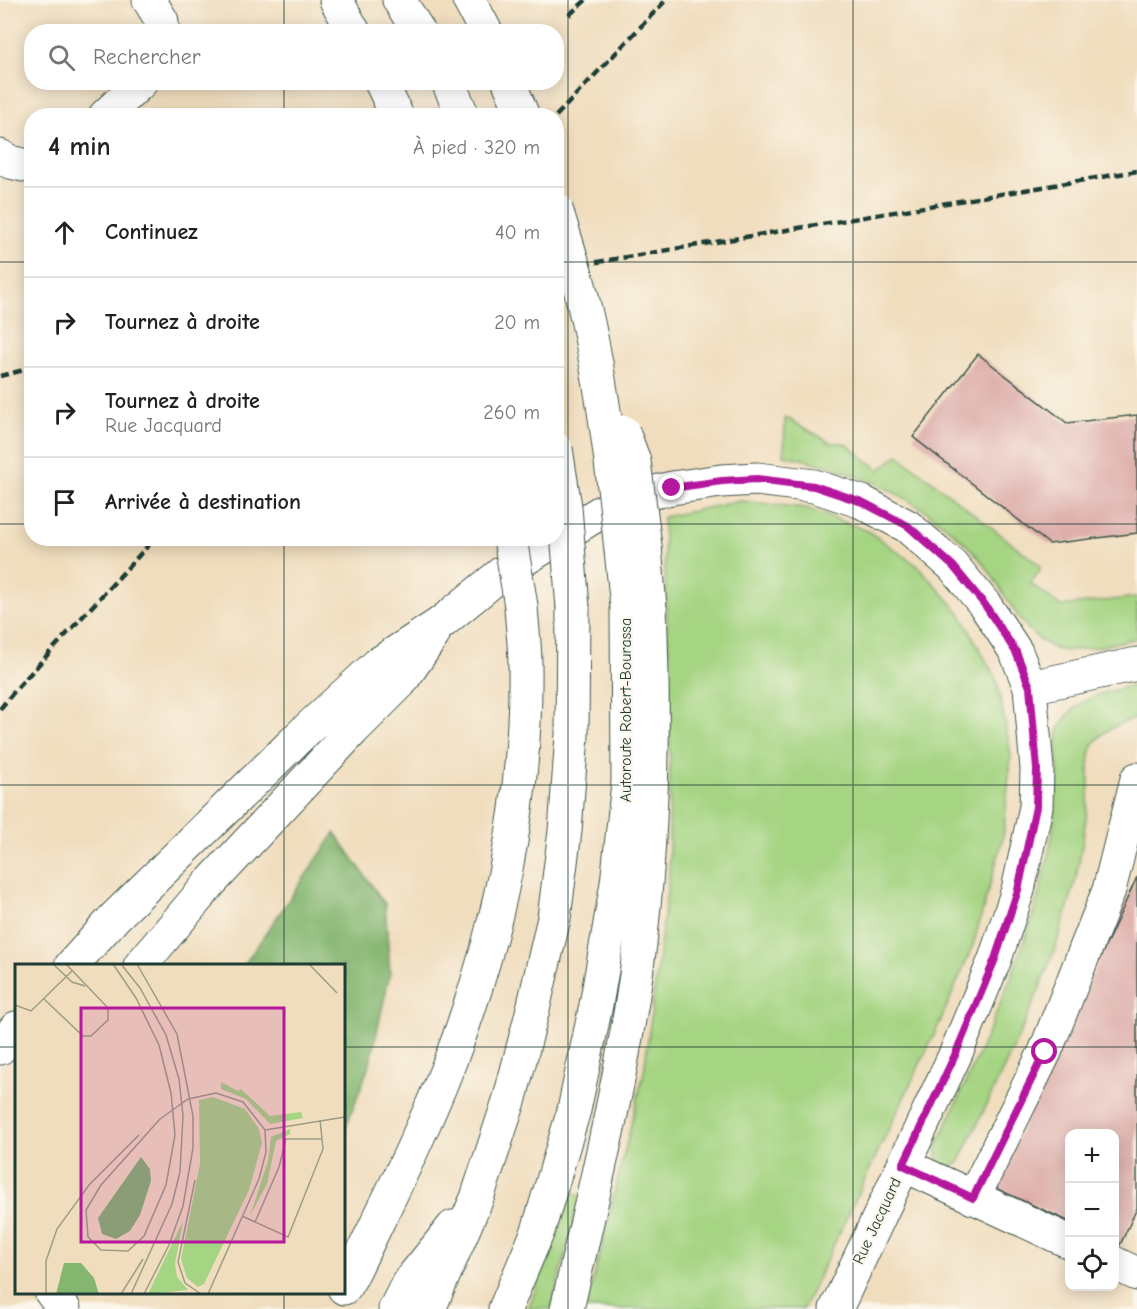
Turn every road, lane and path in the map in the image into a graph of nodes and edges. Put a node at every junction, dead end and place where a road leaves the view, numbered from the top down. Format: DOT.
graph roads {
  1 [pos="149,0"];
  2 [pos="336,0"];
  3 [pos="399,0"];
  4 [pos="162,24"];
  5 [pos="350,24"];
  6 [pos="414,24"];
  7 [pos="133,90"];
  8 [pos="385,90"];
  9 [pos="452,90"];
  10 [pos="512,90"];
  11 [pos="113,108"];
  12 [pos="393,108"];
  13 [pos="459,108"];
  14 [pos="520,108"];
  15 [pos="0,156"];
  16 [pos="24,165"];
  17 [pos="564,236"];
  18 [pos="564,501"];
  19 [pos="564,535"];
  20 [pos="511,546"];
  21 [pos="546,546"];
  22 [pos="639,607"];
  23 [pos="441,623"];
  24 [pos="1137,664"];
  25 [pos="1030,687"];
  26 [pos="1137,779"];
  27 [pos="73,964"];
  28 [pos="142,964"];
  29 [pos="15,1029"];
  30 [pos="0,1048"];
  31 [pos="903,1165"];
  32 [pos="477,1198"];
  33 [pos="973,1198"];
  34 [pos="1065,1240"];
  35 [pos="1119,1265"];
  36 [pos="1137,1274"];
  37 [pos="345,1286"];
  38 [pos="52,1294"];
  39 [pos="339,1294"];
  40 [pos="64,1309"];
  41 [pos="329,1309"];
  42 [pos="395,1309"];
  43 [pos="429,1309"];
  44 [pos="505,1309"];
  45 [pos="567,1309"];
  46 [pos="836,1309"];
  1 -- 4 [label="main road"];
  2 -- 5 [label="main road"];
  3 -- 6 [label="main road"];
  7 -- 11 [label="main road"];
  8 -- 12 [label="main road"];
  9 -- 13 [label="main road"];
  10 -- 14 [label="main road"];
  15 -- 16 [label="main road"];
  17 -- 22 [label="main road, Autoroute Robert-Bourassa, bridge"];
  18 -- 32 [label="main road, bridge"];
  19 -- 25 [label="main road, Rue Jacquard"];
  20 -- 37 [label="main road, bridge"];
  21 -- 23 [label="main road, Rue Jacquard"];
  22 -- 44 [label="main road, Autoroute Robert-Bourassa"];
  22 -- 45 [label="main road"];
  23 -- 27 [label="main road"];
  23 -- 28 [label="main road"];
  24 -- 25 [label="main road"];
  25 -- 31 [label="main road, Rue Jacquard"];
  26 -- 33 [label="main road"];
  29 -- 30 [label="main road"];
  31 -- 33 [label="main road"];
  31 -- 46 [label="main road, Rue Jacquard"];
  32 -- 42 [label="main road"];
  32 -- 43 [label="main road"];
  33 -- 34 [label="main road"];
  35 -- 36 [label="main road"];
  38 -- 40 [label="main road"];
  39 -- 41 [label="main road"];
}
